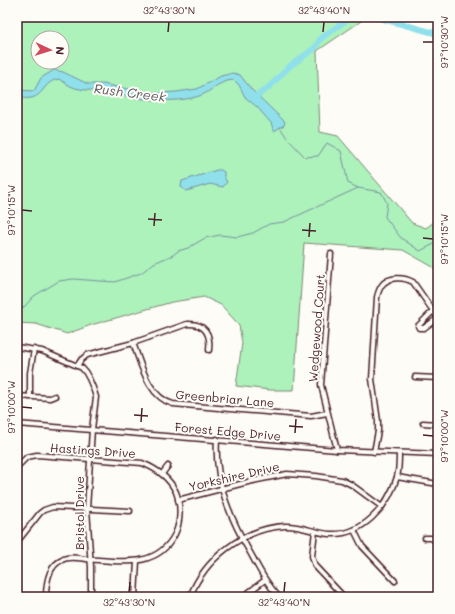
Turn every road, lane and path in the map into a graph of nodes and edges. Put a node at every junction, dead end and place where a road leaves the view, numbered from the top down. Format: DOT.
graph roads {
  1 [pos="331,254"];
  2 [pos="432,311"];
  3 [pos="438,318"];
  4 [pos="133,343"];
  5 [pos="17,347"];
  6 [pos="34,349"];
  7 [pos="209,350"];
  8 [pos="77,366"];
  9 [pos="415,377"];
  10 [pos="438,378"];
  11 [pos="17,396"];
  12 [pos="55,396"];
  13 [pos="30,397"];
  14 [pos="327,412"];
  15 [pos="423,423"];
  16 [pos="17,424"];
  17 [pos="438,424"];
  18 [pos="92,429"];
  19 [pos="217,439"];
  20 [pos="337,450"];
  21 [pos="374,452"];
  22 [pos="399,453"];
  23 [pos="438,454"];
  24 [pos="90,459"];
  25 [pos="168,466"];
  26 [pos="17,468"];
  27 [pos="162,474"];
  28 [pos="397,476"];
  29 [pos="438,484"];
  30 [pos="222,489"];
  31 [pos="178,500"];
  32 [pos="382,507"];
  33 [pos="87,508"];
  34 [pos="130,511"];
  35 [pos="354,530"];
  36 [pos="315,531"];
  37 [pos="425,538"];
  38 [pos="242,539"];
  39 [pos="17,542"];
  40 [pos="438,542"];
  41 [pos="90,559"];
  42 [pos="138,561"];
  43 [pos="265,580"];
  44 [pos="395,581"];
  45 [pos="46,597"];
  46 [pos="90,597"];
  47 [pos="135,597"];
  48 [pos="190,597"];
  49 [pos="245,597"];
  50 [pos="279,597"];
  51 [pos="344,597"];
  1 -- 14 [label="street, Wedgewood Court"];
  2 -- 3 [label="street"];
  2 -- 3 [label="street"];
  2 -- 21 [label="street"];
  4 -- 7 [label="street"];
  4 -- 8 [label="street"];
  4 -- 14 [label="street, Greenbriar Lane"];
  5 -- 6 [label="street"];
  6 -- 8 [label="street"];
  6 -- 13 [label="street"];
  8 -- 18 [label="street, Bristol Drive"];
  9 -- 10 [label="street"];
  11 -- 13 [label="street"];
  12 -- 13 [label="street"];
  14 -- 20 [label="street, Wedgewood Court"];
  15 -- 17 [label="street"];
  16 -- 18 [label="street, Forest Edge Drive"];
  18 -- 19 [label="street, Forest Edge Drive"];
  18 -- 24 [label="street, Bristol Drive"];
  19 -- 20 [label="street, Forest Edge Drive"];
  19 -- 30 [label="street"];
  20 -- 21 [label="street, Forest Edge Drive"];
  21 -- 22 [label="street, Forest Edge Drive"];
  22 -- 23 [label="street, Forest Edge Drive"];
  22 -- 28 [label="street"];
  24 -- 26 [label="street, Hastings Drive"];
  24 -- 27 [label="street, Hastings Drive"];
  24 -- 33 [label="street, Bristol Drive"];
  25 -- 27 [label="street"];
  27 -- 31 [label="street, Hastings Drive"];
  28 -- 29 [label="street"];
  28 -- 32 [label="street"];
  30 -- 31 [label="street, Yorkshire Drive"];
  30 -- 32 [label="street, Yorkshire Drive"];
  30 -- 38 [label="street"];
  31 -- 42 [label="street"];
  32 -- 35 [label="street"];
  33 -- 34 [label="street"];
  33 -- 39 [label="street"];
  33 -- 41 [label="street, Bristol Drive"];
  35 -- 36 [label="street"];
  35 -- 44 [label="street"];
  36 -- 38 [label="street"];
  36 -- 51 [label="street"];
  37 -- 40 [label="street"];
  38 -- 43 [label="street"];
  38 -- 48 [label="street"];
  41 -- 42 [label="street"];
  41 -- 45 [label="street"];
  41 -- 46 [label="street, Bristol Drive"];
  42 -- 47 [label="street"];
  43 -- 49 [label="street"];
  43 -- 50 [label="street"];
}
